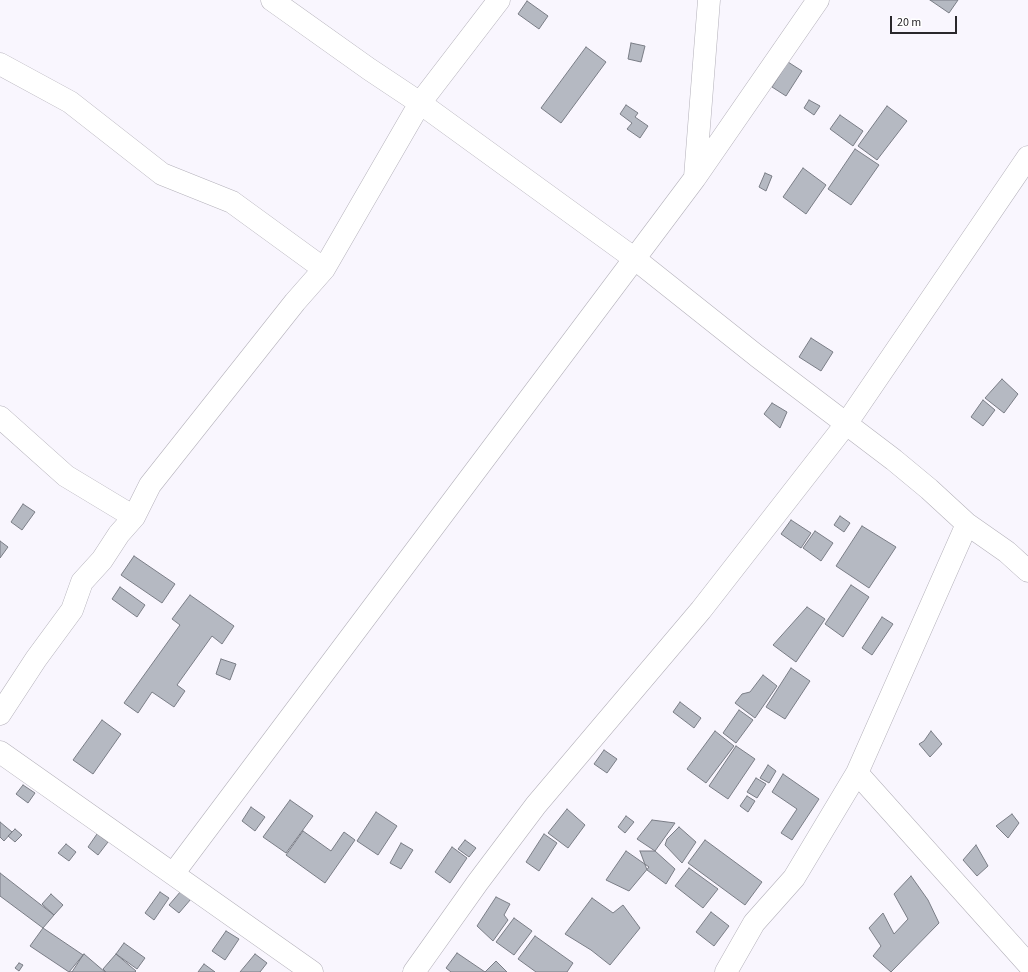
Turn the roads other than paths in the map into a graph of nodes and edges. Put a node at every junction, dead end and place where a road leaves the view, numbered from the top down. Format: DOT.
graph roads {
  1 [pos="272,0"];
  2 [pos="499,0"];
  3 [pos="709,0"];
  4 [pos="818,0"];
  5 [pos="0,64"];
  6 [pos="420,103"];
  7 [pos="1028,157"];
  8 [pos="695,178"];
  9 [pos="635,259"];
  10 [pos="324,268"];
  11 [pos="0,417"];
  12 [pos="846,424"];
  13 [pos="134,517"];
  14 [pos="967,524"];
  15 [pos="1028,571"];
  16 [pos="0,714"];
  17 [pos="0,752"];
  18 [pos="857,773"];
  19 [pos="173,874"];
  20 [pos="1028,964"];
  21 [pos="312,972"];
  22 [pos="414,972"];
  23 [pos="726,972"];
  1 -- 6 [label="street"];
  2 -- 6 [label="street"];
  3 -- 8 [label="street"];
  4 -- 8 [label="street"];
  5 -- 10 [label="street"];
  6 -- 9 [label="street"];
  6 -- 10 [label="street"];
  7 -- 12 [label="street"];
  8 -- 9 [label="street"];
  9 -- 12 [label="street"];
  9 -- 19 [label="street"];
  10 -- 13 [label="street"];
  11 -- 13 [label="street"];
  12 -- 14 [label="street"];
  12 -- 22 [label="street"];
  13 -- 16 [label="street"];
  14 -- 15 [label="street"];
  14 -- 18 [label="street"];
  17 -- 19 [label="street"];
  18 -- 20 [label="street"];
  18 -- 23 [label="street"];
  19 -- 21 [label="street"];
}
